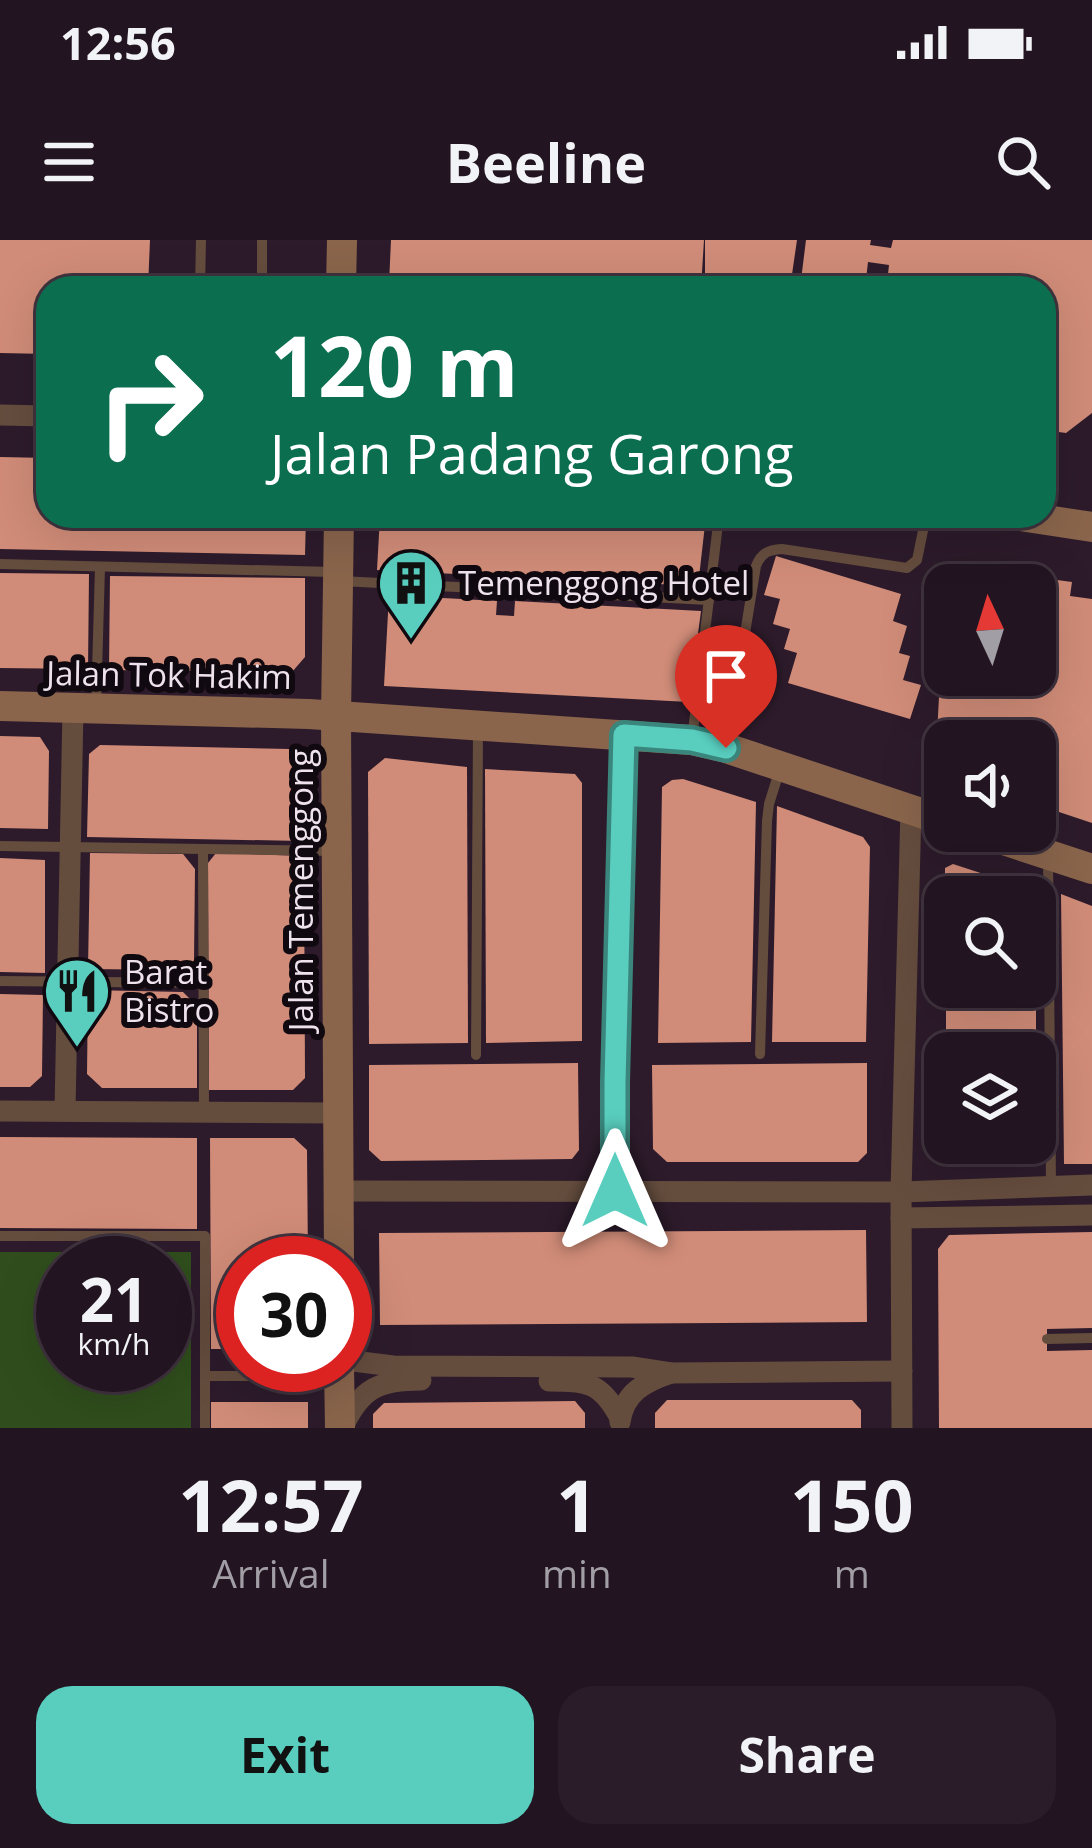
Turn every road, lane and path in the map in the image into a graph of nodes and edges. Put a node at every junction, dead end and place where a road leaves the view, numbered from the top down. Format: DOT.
graph roads {
  1 [pos="201,240"];
  2 [pos="262,240"];
  3 [pos="342,240"];
  4 [pos="200,276"];
  5 [pos="262,276"];
  6 [pos="341,276"];
  7 [pos="0,415"];
  8 [pos="36,416"];
  9 [pos="1056,522"];
  10 [pos="1092,527"];
  11 [pos="339,528"];
  12 [pos="718,528"];
  13 [pos="924,528"];
  14 [pos="0,564"];
  15 [pos="100,567"];
  16 [pos="338,576"];
  17 [pos="709,600"];
  18 [pos="0,706"];
  19 [pos="85,710"];
  20 [pos="336,716"];
  21 [pos="478,725"];
  22 [pos="624,735"];
  23 [pos="692,740"];
  24 [pos="726,748"];
  25 [pos="781,766"];
  26 [pos="911,809"];
  27 [pos="924,813"];
  28 [pos="0,846"];
  29 [pos="70,847"];
  30 [pos="202,849"];
  31 [pos="337,851"];
  32 [pos="1039,852"];
  33 [pos="1048,855"];
  34 [pos="1092,869"];
  35 [pos="0,981"];
  36 [pos="68,982"];
  37 [pos="203,983"];
  38 [pos="760,1054"];
  39 [pos="476,1055"];
  40 [pos="0,1111"];
  41 [pos="65,1112"];
  42 [pos="204,1112"];
  43 [pos="338,1112"];
  44 [pos="1092,1185"];
  45 [pos="1051,1186"];
  46 [pos="339,1191"];
  47 [pos="615,1191"];
  48 [pos="901,1192"];
  49 [pos="1092,1215"];
  50 [pos="901,1218"];
  51 [pos="0,1236"];
  52 [pos="339,1236"];
  53 [pos="1092,1338"];
  54 [pos="1047,1339"];
  55 [pos="372,1366"];
  56 [pos="902,1371"];
  57 [pos="671,1373"];
  58 [pos="216,1375"];
  59 [pos="205,1376"];
  60 [pos="341,1392"];
  61 [pos="620,1423"];
  62 [pos="205,1428"];
  63 [pos="341,1428"];
  64 [pos="902,1428"];
  1 -- 4 [label="lane"];
  2 -- 5 [label="lane"];
  3 -- 6 [label="street"];
  7 -- 8 [label="street"];
  9 -- 10 [label="street"];
  11 -- 16 [label="street, Jalan Temenggong"];
  12 -- 17 [label="lane"];
  13 -- 24 [label="lane"];
  14 -- 15 [label="lane"];
  15 -- 16 [label="lane"];
  15 -- 19 [label="lane"];
  16 -- 17 [label="lane"];
  16 -- 20 [label="street, Jalan Temenggong"];
  17 -- 23 [label="lane"];
  18 -- 19 [label="street, Jalan Tok Hakim"];
  19 -- 20 [label="street, Jalan Tok Hakim"];
  19 -- 29 [label="street"];
  20 -- 21 [label="street, Jalan Tok Hakim"];
  20 -- 31 [label="street, Jalan Temenggong"];
  21 -- 22 [label="street, Jalan Tok Hakim"];
  21 -- 39 [label="lane"];
  22 -- 23 [label="street, Jalan Tok Hakim"];
  22 -- 47 [label="street"];
  23 -- 24 [label="street, Jalan Tok Hakim"];
  24 -- 25 [label="street, Jalan Tok Hakim"];
  25 -- 26 [label="street, Jalan Tok Hakim"];
  25 -- 38 [label="lane"];
  26 -- 27 [label="street, Jalan Tok Hakim"];
  26 -- 48 [label="street"];
  28 -- 29 [label="lane"];
  29 -- 30 [label="lane"];
  29 -- 36 [label="street"];
  30 -- 31 [label="lane"];
  30 -- 37 [label="lane"];
  31 -- 43 [label="street, Jalan Temenggong"];
  32 -- 33 [label="street"];
  33 -- 34 [label="street"];
  33 -- 45 [label="lane"];
  35 -- 36 [label="lane"];
  36 -- 37 [label="lane"];
  36 -- 41 [label="street"];
  37 -- 42 [label="lane"];
  40 -- 41 [label="street"];
  41 -- 42 [label="street"];
  42 -- 43 [label="street"];
  43 -- 46 [label="street, Jalan Temenggong"];
  44 -- 45 [label="street"];
  45 -- 48 [label="street"];
  46 -- 47 [label="street"];
  46 -- 52 [label="street, Jalan Temenggong"];
  47 -- 48 [label="street"];
  48 -- 50 [label="street"];
  49 -- 50 [label="street"];
  50 -- 56 [label="street"];
  51 -- 59 [label="lane"];
  53 -- 54 [label="lane"];
  55 -- 57 [label="street"];
  56 -- 57 [label="street"];
  56 -- 64 [label="street"];
  57 -- 61 [label="street"];
  58 -- 59 [label="lane"];
  59 -- 62 [label="lane"];
  60 -- 63 [label="street"];
  61 -- 63 [label="street"];
}
